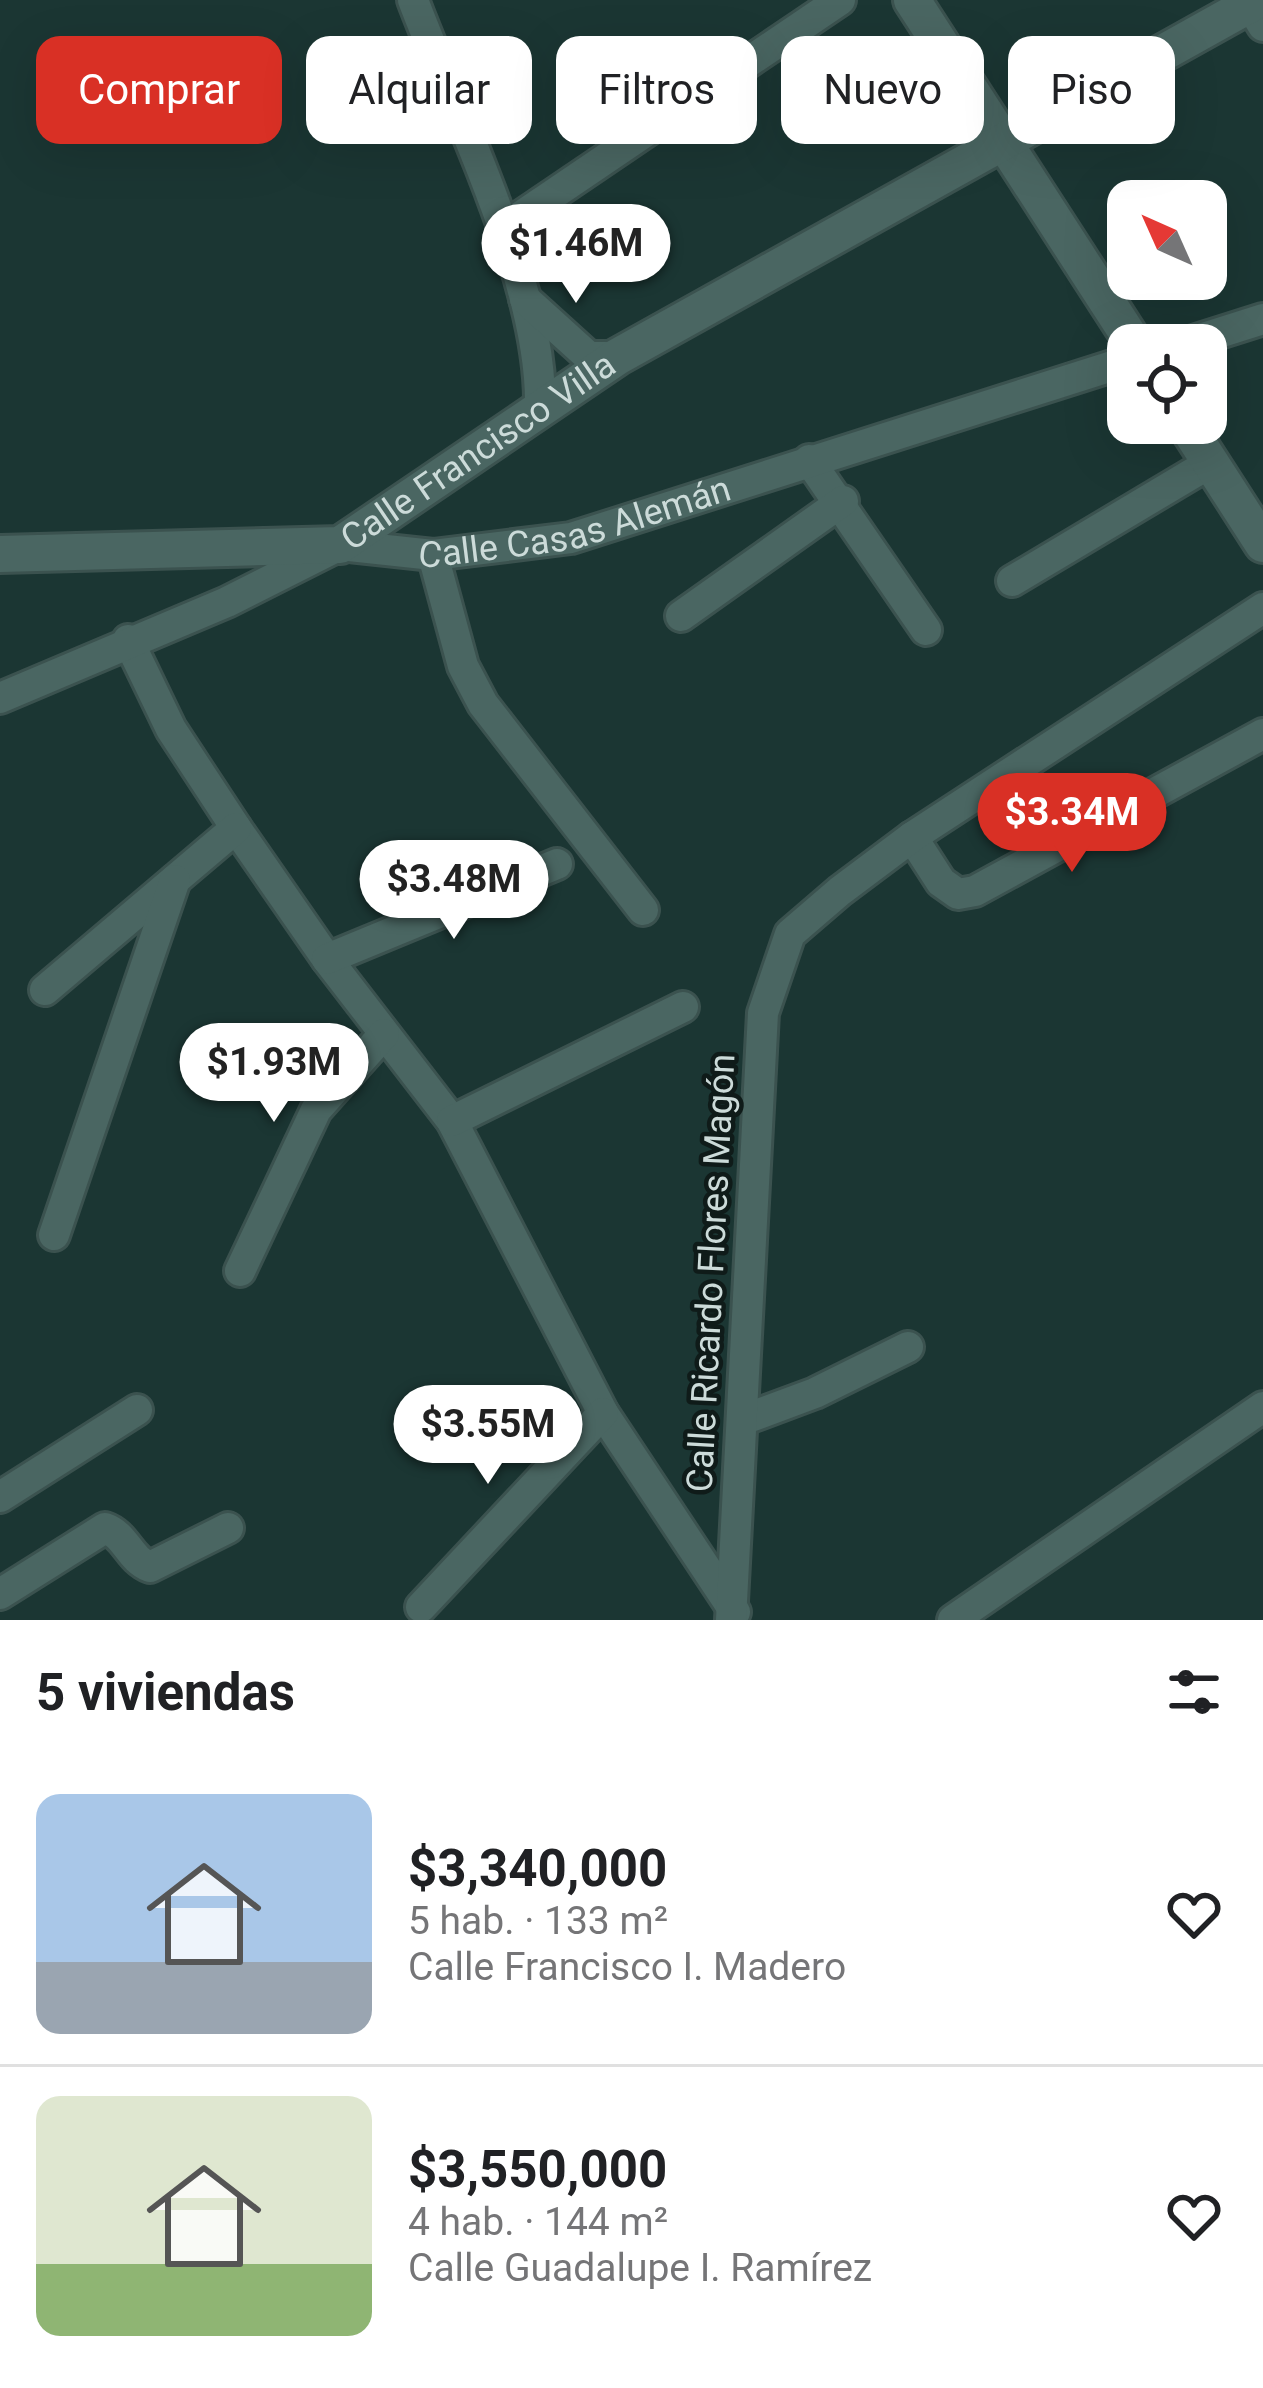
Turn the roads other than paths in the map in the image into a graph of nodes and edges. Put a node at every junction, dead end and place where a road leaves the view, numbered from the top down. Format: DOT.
graph roads {
  1 [pos="413,0"];
  2 [pos="840,0"];
  3 [pos="912,0"];
  4 [pos="1255,8"];
  5 [pos="1175,51"];
  6 [pos="1008,140"];
  7 [pos="1010,144"];
  8 [pos="502,229"];
  9 [pos="520,293"];
  10 [pos="1263,320"];
  11 [pos="1123,324"];
  12 [pos="1227,331"];
  13 [pos="617,357"];
  14 [pos="1107,368"];
  15 [pos="540,406"];
  16 [pos="1198,444"];
  17 [pos="809,460"];
  18 [pos="1210,463"];
  19 [pos="843,501"];
  20 [pos="1263,544"];
  21 [pos="340,545"];
  22 [pos="0,554"];
  23 [pos="433,556"];
  24 [pos="1012,581"];
  25 [pos="1263,608"];
  26 [pos="681,616"];
  27 [pos="926,630"];
  28 [pos="128,640"];
  29 [pos="0,698"];
  30 [pos="1263,734"];
  31 [pos="236,828"];
  32 [pos="912,836"];
  33 [pos="557,864"];
  34 [pos="175,880"];
  35 [pos="643,910"];
  36 [pos="327,959"];
  37 [pos="45,990"];
  38 [pos="682,1007"];
  39 [pos="384,1034"];
  40 [pos="452,1121"];
  41 [pos="54,1235"];
  42 [pos="240,1271"];
  43 [pos="908,1347"];
  44 [pos="1263,1407"];
  45 [pos="137,1410"];
  46 [pos="603,1413"];
  47 [pos="745,1419"];
  48 [pos="0,1497"];
  49 [pos="228,1528"];
  50 [pos="0,1594"];
  51 [pos="421,1607"];
  52 [pos="735,1616"];
  53 [pos="953,1620"];
  1 -- 8 [label="street"];
  2 -- 8 [label="street"];
  3 -- 6 [label="street"];
  4 -- 5 [label="street, Calle Francisco Villa"];
  6 -- 13 [label="street, Calle Francisco Villa"];
  7 -- 11 [label="street"];
  8 -- 9 [label="street"];
  9 -- 13 [label="street"];
  9 -- 15 [label="street"];
  10 -- 12 [label="street"];
  13 -- 15 [label="street, Calle Francisco Villa"];
  14 -- 17 [label="street, Calle Casas Alemán"];
  15 -- 21 [label="street, Calle Francisco Villa"];
  16 -- 18 [label="street"];
  17 -- 19 [label="street"];
  17 -- 23 [label="street, Calle Casas Alemán"];
  18 -- 20 [label="street"];
  18 -- 24 [label="street"];
  19 -- 26 [label="street"];
  19 -- 27 [label="street"];
  21 -- 22 [label="street, Calle Casas Alemán"];
  21 -- 23 [label="street, Calle Casas Alemán"];
  21 -- 28 [label="street, Calle Francisco Villa"];
  23 -- 35 [label="street"];
  25 -- 32 [label="street"];
  28 -- 29 [label="street, Calle Francisco Villa"];
  28 -- 31 [label="street"];
  30 -- 32 [label="street"];
  31 -- 34 [label="street"];
  31 -- 36 [label="street"];
  32 -- 47 [label="street, Calle Ricardo Flores Magón"];
  33 -- 36 [label="street"];
  34 -- 37 [label="street"];
  34 -- 41 [label="street"];
  36 -- 39 [label="street"];
  38 -- 40 [label="street"];
  39 -- 40 [label="street"];
  39 -- 42 [label="street"];
  40 -- 46 [label="street"];
  43 -- 47 [label="street"];
  44 -- 53 [label="street"];
  45 -- 48 [label="street"];
  46 -- 51 [label="street"];
  46 -- 52 [label="street"];
  47 -- 52 [label="street, Calle Ricardo Flores Magón"];
  49 -- 50 [label="street"];
}
